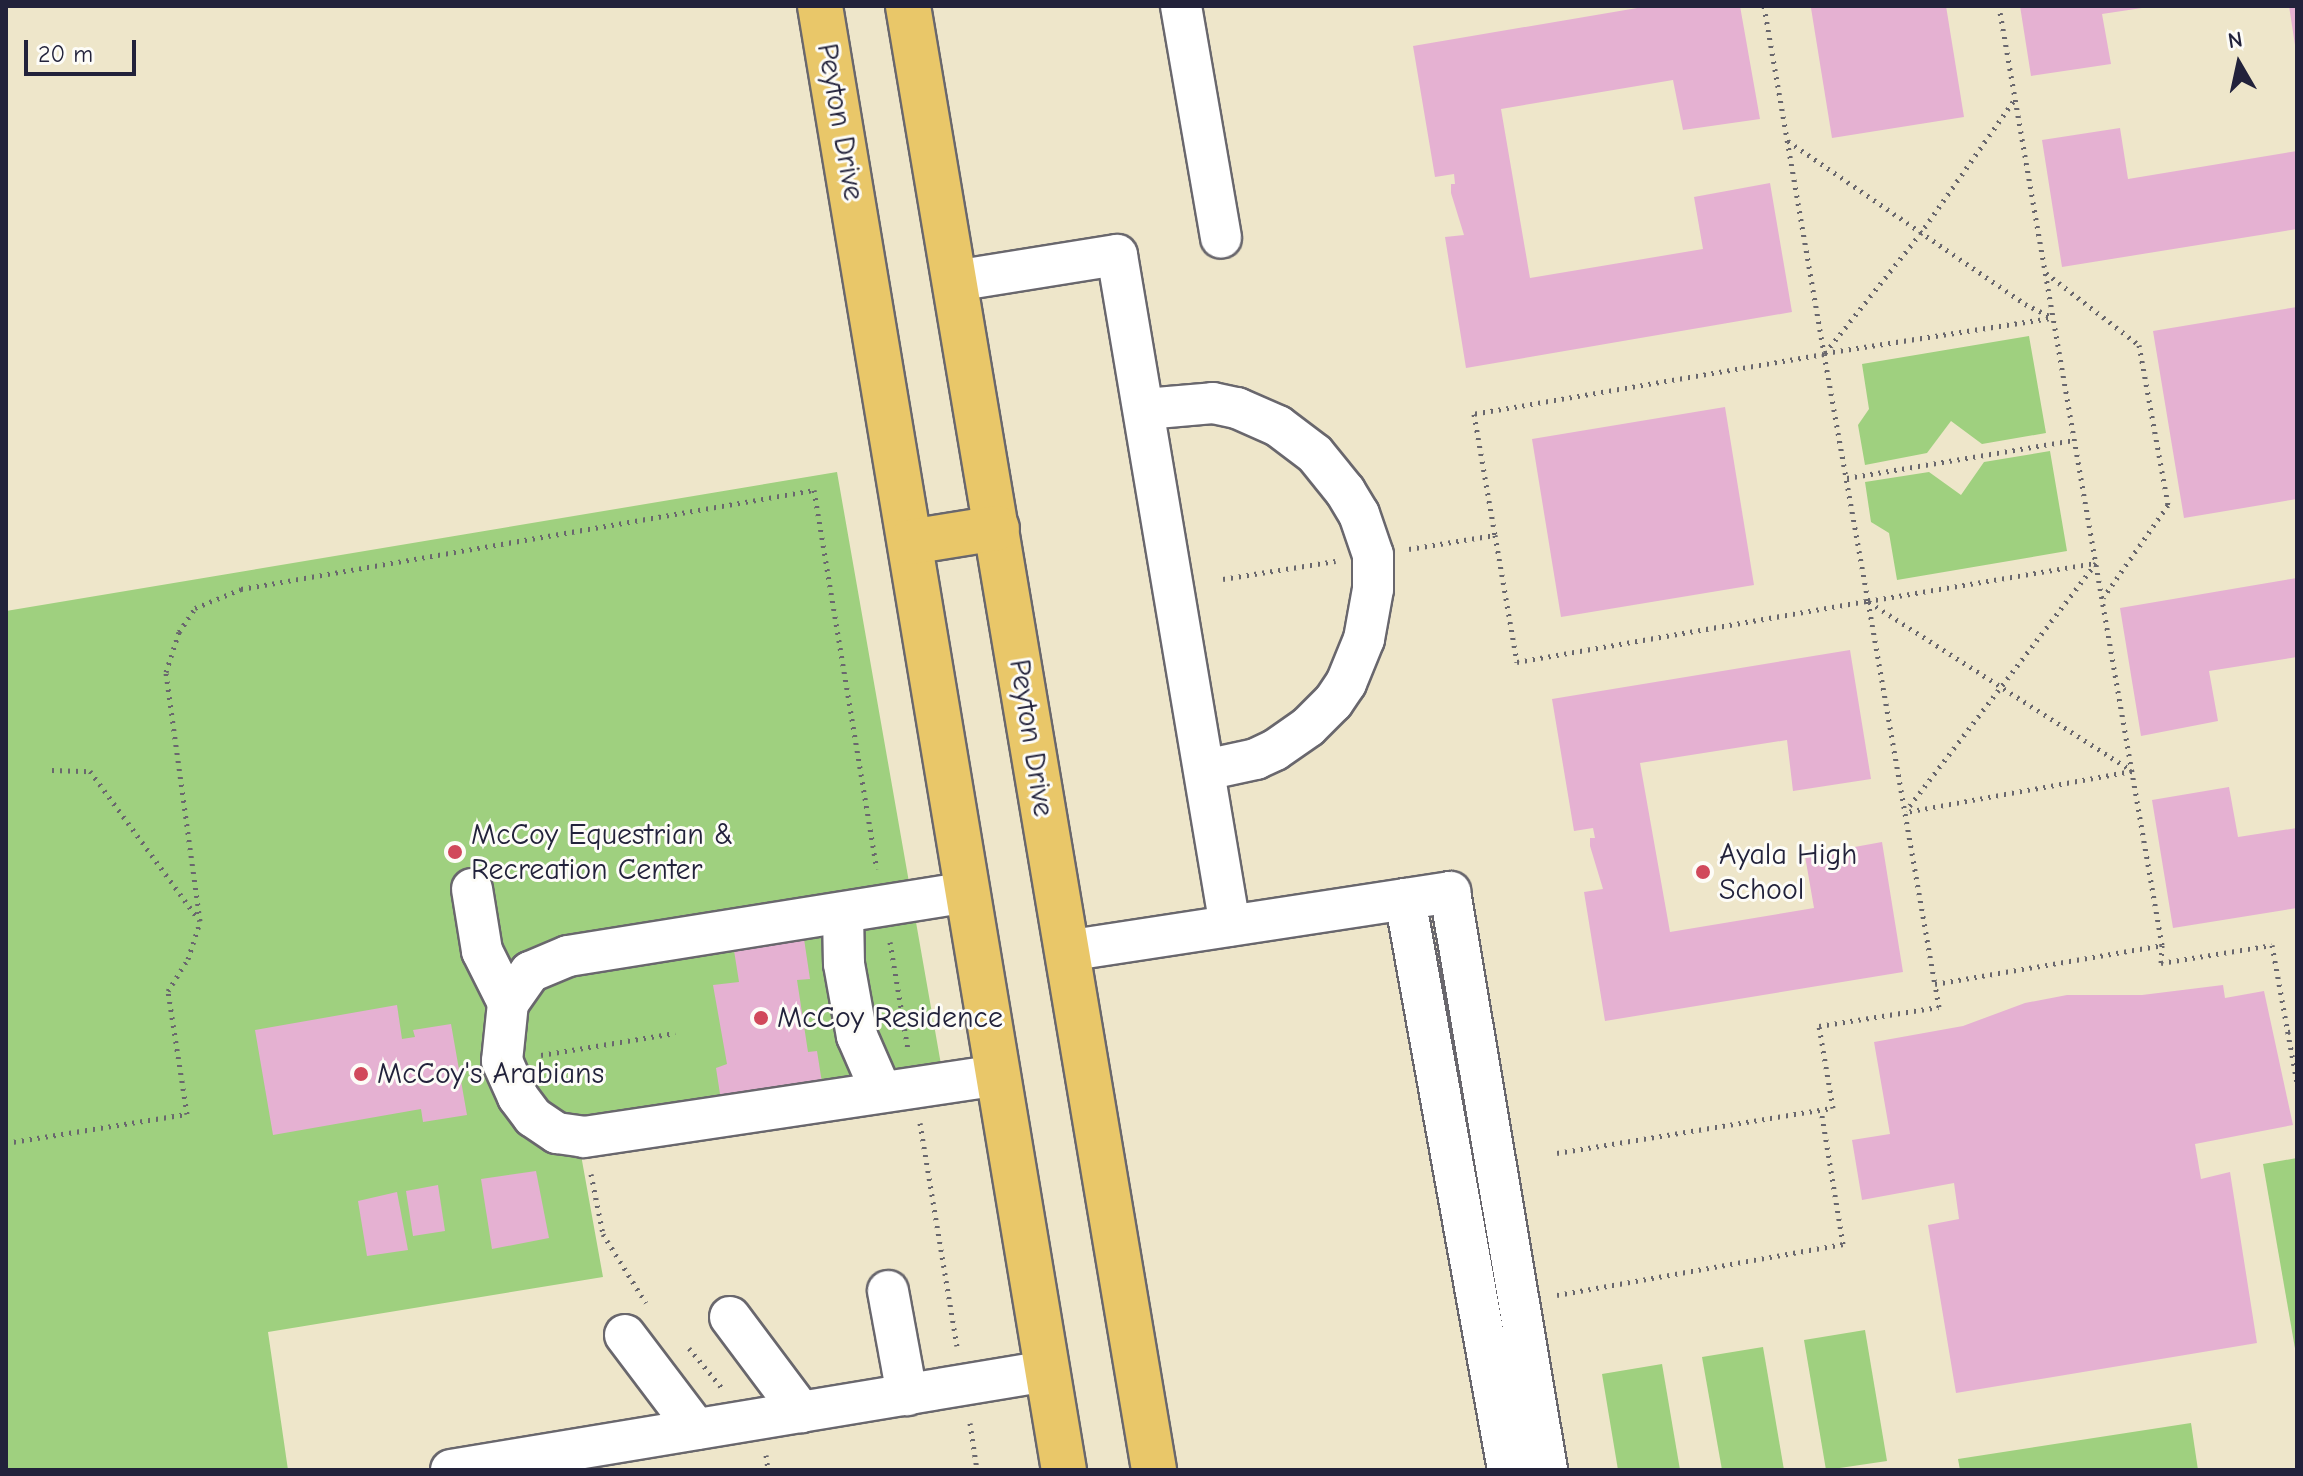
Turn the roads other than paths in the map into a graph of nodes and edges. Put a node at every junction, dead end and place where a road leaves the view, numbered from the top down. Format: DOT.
graph roads {
  1 [pos="820,6"];
  2 [pos="908,6"];
  3 [pos="1181,6"];
  4 [pos="1221,238"];
  5 [pos="954,281"];
  6 [pos="1145,409"];
  7 [pos="997,528"];
  8 [pos="910,542"];
  9 [pos="1205,770"];
  10 [pos="472,889"];
  11 [pos="968,892"];
  12 [pos="1405,899"];
  13 [pos="843,913"];
  14 [pos="1230,926"];
  15 [pos="1066,951"];
  16 [pos="508,1003"];
  17 [pos="998,1075"];
  18 [pos="898,1089"];
  19 [pos="888,1291"];
  20 [pos="730,1317"];
  21 [pos="625,1335"];
  22 [pos="1047,1371"];
  23 [pos="907,1395"];
  24 [pos="801,1412"];
  25 [pos="696,1429"];
  26 [pos="451,1470"];
  27 [pos="1064,1470"];
  28 [pos="1154,1470"];
  29 [pos="1508,1470"];
  30 [pos="1547,1470"];
  1 -- 8 [label="main road, Peyton Drive"];
  2 -- 5 [label="main road, Peyton Drive"];
  3 -- 4 [label="lane"];
  5 -- 6 [label="lane"];
  5 -- 7 [label="main road, Peyton Drive"];
  6 -- 9 [label="lane"];
  6 -- 9 [label="lane"];
  7 -- 8 [label="main road"];
  7 -- 15 [label="main road, Peyton Drive"];
  8 -- 11 [label="main road, Peyton Drive"];
  9 -- 14 [label="lane"];
  10 -- 16 [label="lane"];
  11 -- 13 [label="lane"];
  11 -- 17 [label="main road, Peyton Drive"];
  12 -- 14 [label="lane"];
  12 -- 29 [label="lane"];
  12 -- 30 [label="lane"];
  13 -- 16 [label="lane"];
  13 -- 18 [label="lane"];
  14 -- 15 [label="lane"];
  15 -- 28 [label="main road, Peyton Drive"];
  16 -- 18 [label="lane"];
  17 -- 18 [label="lane"];
  17 -- 22 [label="main road, Peyton Drive"];
  19 -- 23 [label="lane"];
  20 -- 24 [label="lane"];
  21 -- 25 [label="lane"];
  22 -- 23 [label="lane"];
  22 -- 27 [label="main road, Peyton Drive"];
  23 -- 24 [label="lane"];
  24 -- 25 [label="lane"];
  25 -- 26 [label="lane"];
}
